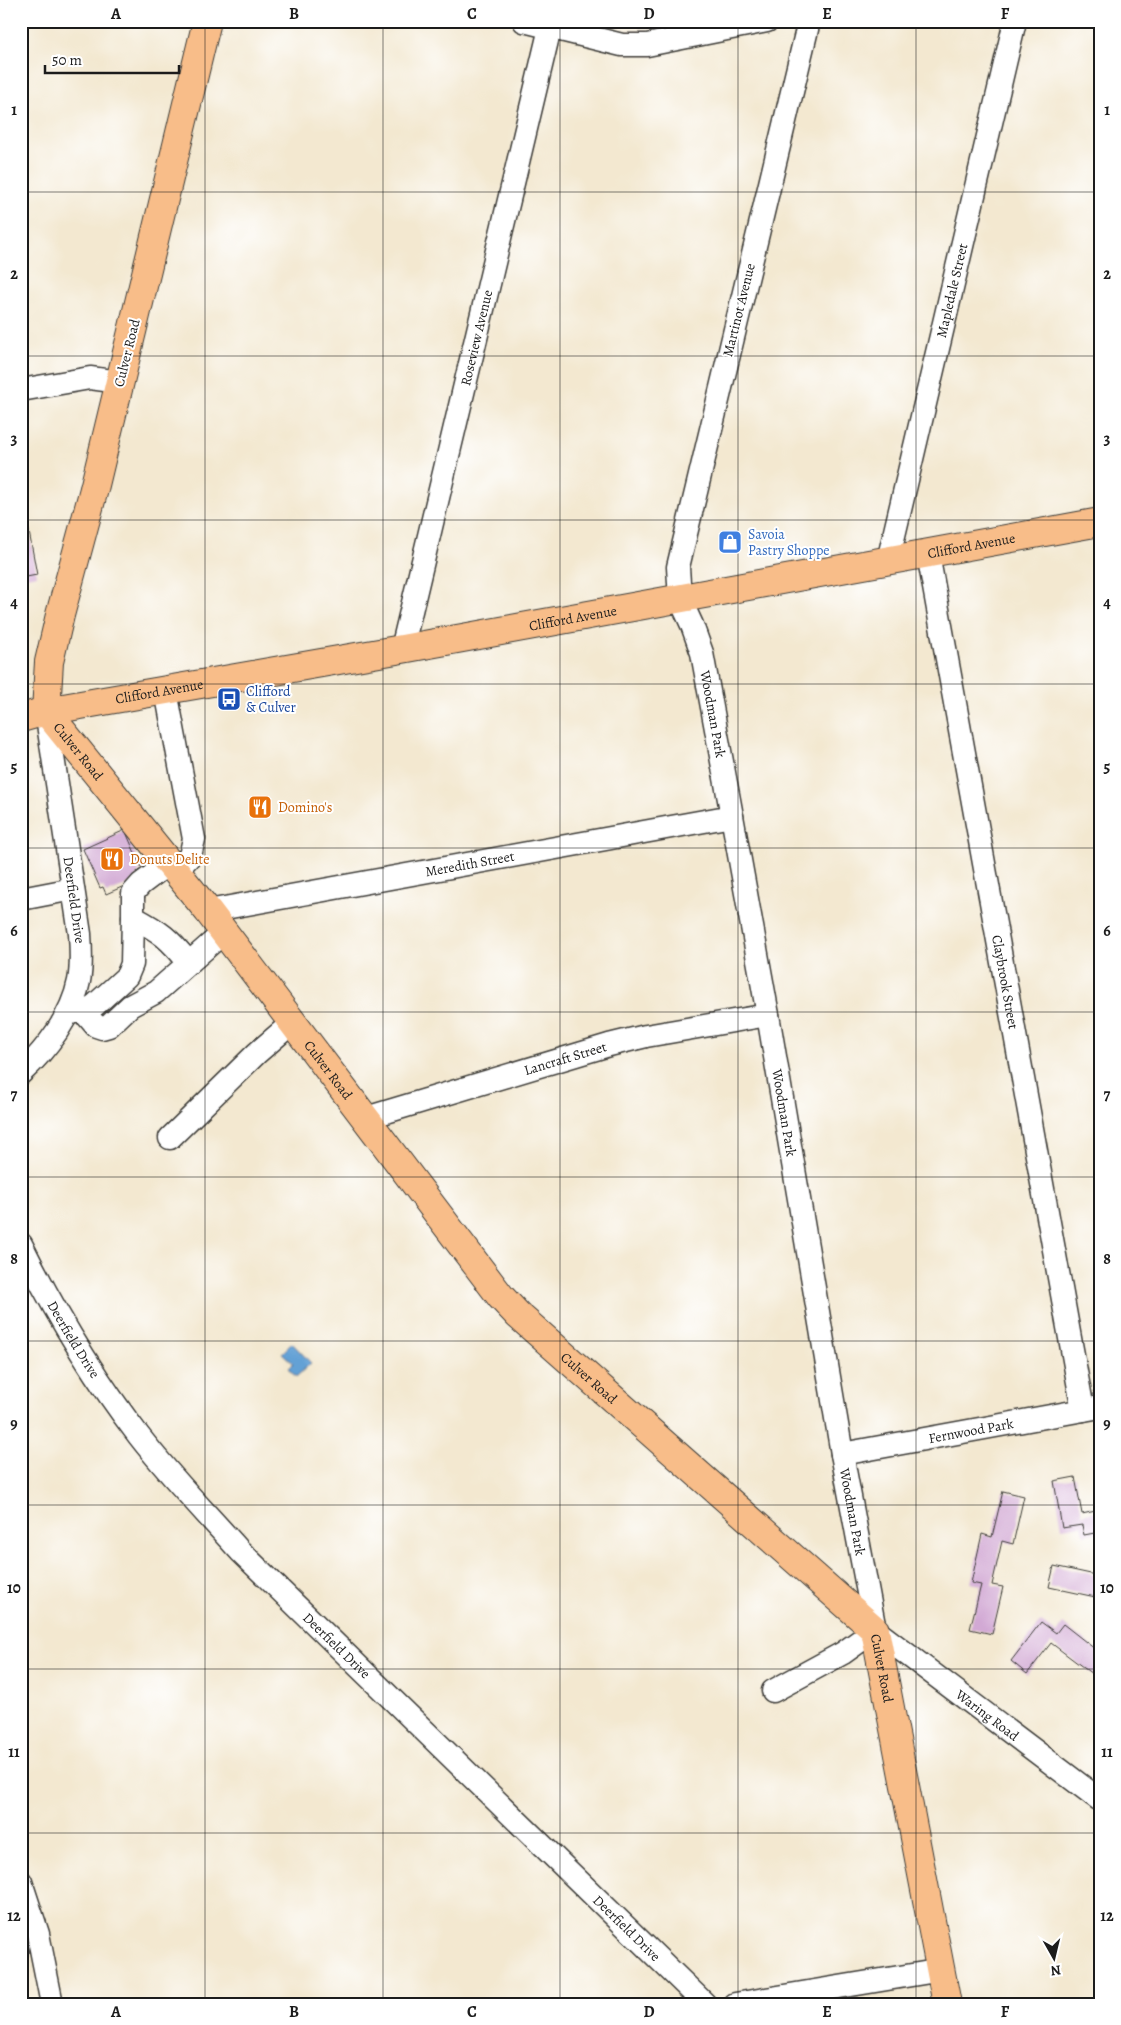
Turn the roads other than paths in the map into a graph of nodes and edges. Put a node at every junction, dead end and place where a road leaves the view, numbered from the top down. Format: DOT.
graph roads {
  1 [pos="207,21"];
  2 [pos="524,21"];
  3 [pos="767,21"];
  4 [pos="809,21"];
  5 [pos="1015,21"];
  6 [pos="550,28"];
  7 [pos="120,382"];
  8 [pos="21,390"];
  9 [pos="1100,522"];
  10 [pos="928,554"];
  11 [pos="888,561"];
  12 [pos="680,599"];
  13 [pos="402,649"];
  14 [pos="166,691"];
  15 [pos="33,715"];
  16 [pos="732,816"];
  17 [pos="172,867"];
  18 [pos="73,889"];
  19 [pos="21,899"];
  20 [pos="132,918"];
  21 [pos="216,921"];
  22 [pos="189,963"];
  23 [pos="75,1012"];
  24 [pos="768,1014"];
  25 [pos="292,1022"];
  26 [pos="21,1073"];
  27 [pos="366,1118"];
  28 [pos="170,1138"];
  29 [pos="21,1244"];
  30 [pos="1092,1408"];
  31 [pos="842,1454"];
  32 [pos="874,1630"];
  33 [pos="773,1691"];
  34 [pos="1100,1800"];
  35 [pos="21,1882"];
  36 [pos="942,1970"];
  37 [pos="52,2004"];
  38 [pos="705,2004"];
  39 [pos="735,2004"];
  40 [pos="947,2004"];
  1 -- 7 [label="main road, Culver Road"];
  2 -- 6 [label="street"];
  3 -- 6 [label="street"];
  4 -- 12 [label="street, Martinot Avenue"];
  5 -- 11 [label="street, Mapledale Street"];
  6 -- 13 [label="street, Roseview Avenue"];
  7 -- 8 [label="street"];
  7 -- 15 [label="main road, Culver Road"];
  9 -- 10 [label="main road, Clifford Avenue"];
  10 -- 11 [label="main road, Clifford Avenue"];
  10 -- 30 [label="street, Claybrook Street"];
  11 -- 12 [label="main road, Clifford Avenue"];
  12 -- 13 [label="main road, Clifford Avenue"];
  12 -- 16 [label="street, Woodman Park"];
  13 -- 14 [label="main road, Clifford Avenue"];
  14 -- 15 [label="main road, Clifford Avenue"];
  14 -- 17 [label="street"];
  15 -- 17 [label="main road, Culver Road"];
  15 -- 18 [label="street, Deerfield Drive"];
  16 -- 21 [label="street, Meredith Street"];
  16 -- 24 [label="street, Woodman Park"];
  17 -- 20 [label="street"];
  17 -- 21 [label="main road, Culver Road"];
  18 -- 19 [label="street"];
  18 -- 23 [label="street, Deerfield Drive"];
  20 -- 22 [label="street"];
  20 -- 23 [label="street"];
  21 -- 22 [label="street"];
  21 -- 25 [label="main road, Culver Road"];
  22 -- 23 [label="street"];
  23 -- 26 [label="street, Deerfield Drive"];
  24 -- 27 [label="street, Lancraft Street"];
  24 -- 31 [label="street, Woodman Park"];
  25 -- 27 [label="main road, Culver Road"];
  25 -- 28 [label="street"];
  27 -- 32 [label="main road, Culver Road"];
  29 -- 38 [label="street, Deerfield Drive"];
  30 -- 31 [label="street, Fernwood Park"];
  31 -- 32 [label="street, Woodman Park"];
  32 -- 33 [label="street"];
  32 -- 34 [label="street, Waring Road"];
  32 -- 36 [label="main road, Culver Road"];
  35 -- 37 [label="street"];
  36 -- 39 [label="street"];
  36 -- 40 [label="main road, Culver Road"];
}
